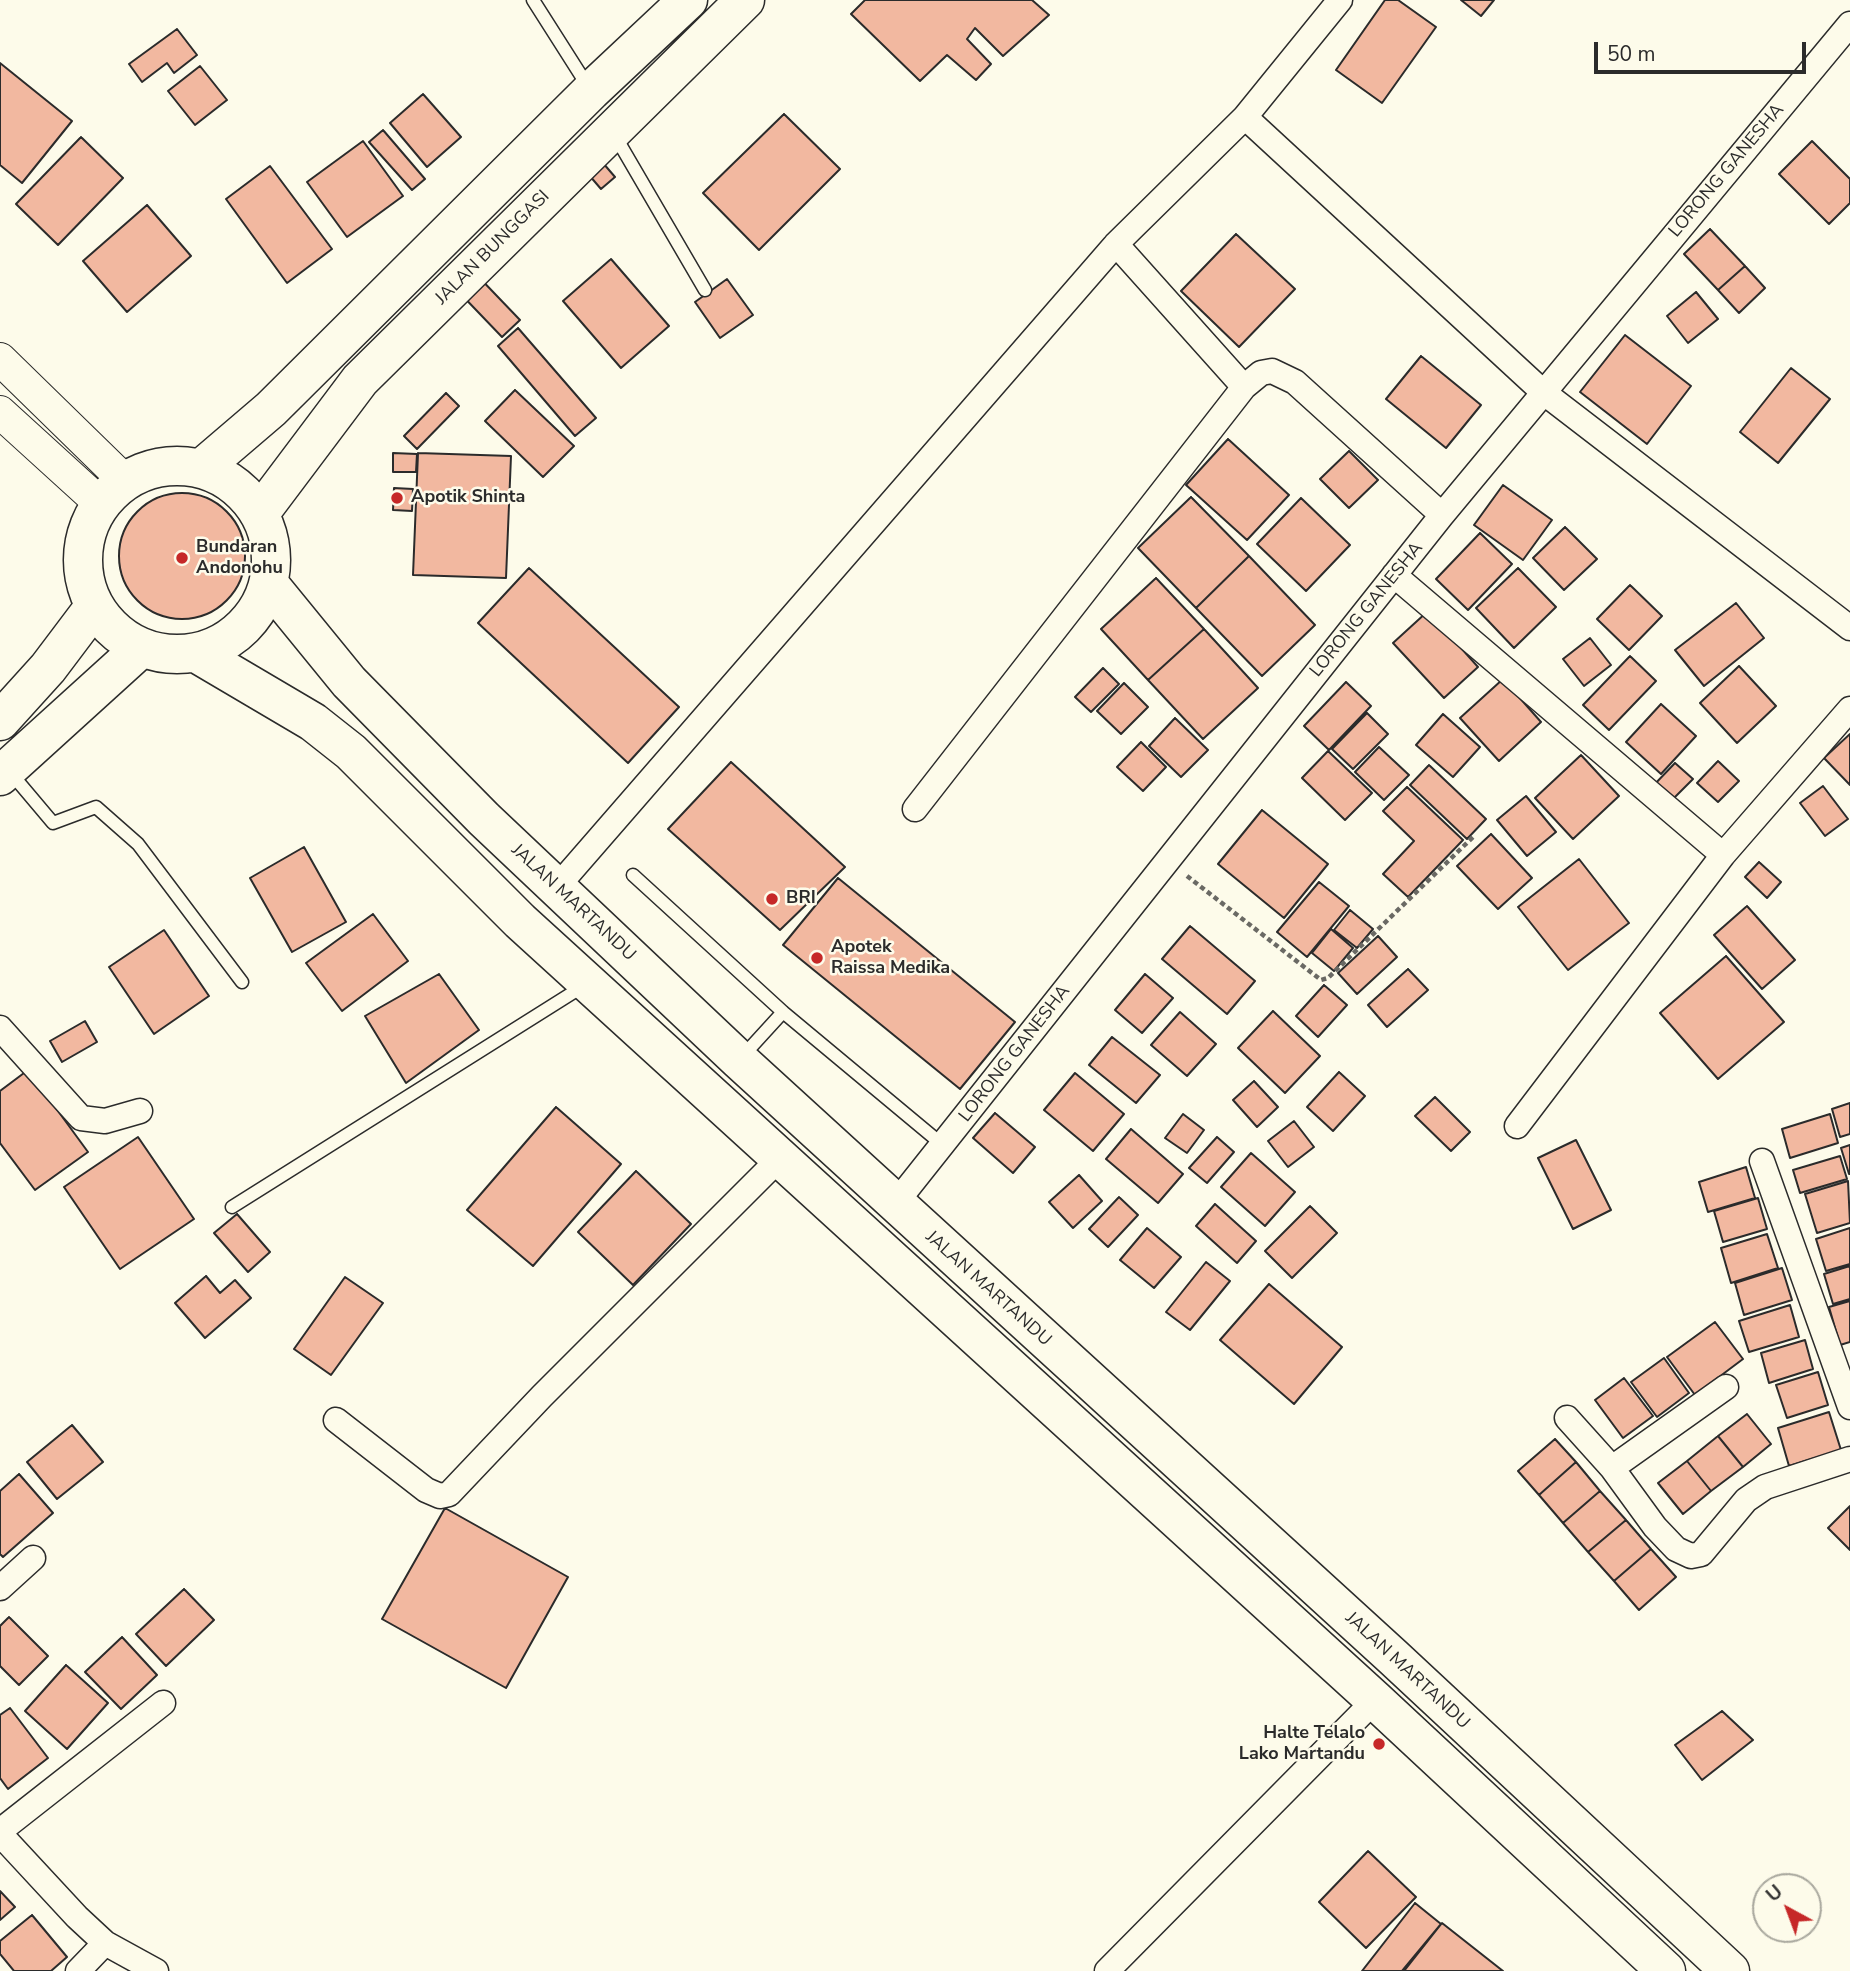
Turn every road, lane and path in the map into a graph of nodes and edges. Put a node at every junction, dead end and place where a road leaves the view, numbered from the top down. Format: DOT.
graph roads {
  1 [pos="533,0"];
  2 [pos="688,0"];
  3 [pos="745,0"];
  4 [pos="1340,0"];
  5 [pos="1850,24"];
  6 [pos="591,91"];
  7 [pos="1245,117"];
  8 [pos="612,130"];
  9 [pos="1116,244"];
  10 [pos="705,290"];
  11 [pos="0,359"];
  12 [pos="1244,387"];
  13 [pos="1543,392"];
  14 [pos="0,412"];
  15 [pos="202,468"];
  16 [pos="113,492"];
  17 [pos="260,513"];
  18 [pos="1442,515"];
  19 [pos="1394,575"];
  20 [pos="269,584"];
  21 [pos="94,607"];
  22 [pos="1850,628"];
  23 [pos="141,648"];
  24 [pos="196,653"];
  25 [pos="1850,709"];
  26 [pos="0,721"];
  27 [pos="4,773"];
  28 [pos="915,809"];
  29 [pos="1474,836"];
  30 [pos="1723,855"];
  31 [pos="1167,861"];
  32 [pos="633,875"];
  33 [pos="557,887"];
  34 [pos="242,982"];
  35 [pos="588,983"];
  36 [pos="783,1012"];
  37 [pos="0,1028"];
  38 [pos="739,1060"];
  39 [pos="140,1111"];
  40 [pos="1517,1126"];
  41 [pos="944,1146"];
  42 [pos="780,1158"];
  43 [pos="1762,1161"];
  44 [pos="895,1204"];
  45 [pos="233,1206"];
  46 [pos="1726,1387"];
  47 [pos="1850,1407"];
  48 [pos="1567,1418"];
  49 [pos="335,1420"];
  50 [pos="1850,1459"];
  51 [pos="1612,1468"];
  52 [pos="1192,1474"];
  53 [pos="1163,1506"];
  54 [pos="33,1558"];
  55 [pos="0,1588"];
  56 [pos="1375,1700"];
  57 [pos="163,1703"];
  58 [pos="0,1833"];
  59 [pos="105,1943"];
  60 [pos="78,1971"];
  61 [pos="156,1971"];
  62 [pos="1107,1971"];
  63 [pos="1666,1971"];
  64 [pos="1730,1971"];
  1 -- 6 [label="lane"];
  2 -- 6 [label="highway"];
  3 -- 8 [label="highway, JALAN BUNGGASI"];
  4 -- 7 [label="street"];
  5 -- 13 [label="street, LORONG GANESHA"];
  6 -- 15 [label="highway"];
  7 -- 9 [label="street"];
  7 -- 13 [label="street"];
  8 -- 10 [label="lane"];
  8 -- 17 [label="highway, JALAN BUNGGASI"];
  9 -- 12 [label="street"];
  9 -- 33 [label="street"];
  11 -- 16 [label="street"];
  12 -- 18 [label="street"];
  12 -- 28 [label="street"];
  13 -- 18 [label="street, LORONG GANESHA"];
  13 -- 22 [label="street"];
  14 -- 16 [label="street"];
  15 -- 16 [label="highway"];
  15 -- 17 [label="highway"];
  16 -- 21 [label="highway"];
  17 -- 20 [label="highway"];
  18 -- 19 [label="street, LORONG GANESHA"];
  19 -- 30 [label="street"];
  19 -- 31 [label="street, LORONG GANESHA"];
  20 -- 24 [label="highway"];
  20 -- 33 [label="highway, JALAN MARTANDU"];
  21 -- 23 [label="highway"];
  21 -- 26 [label="highway"];
  23 -- 24 [label="highway"];
  23 -- 27 [label="highway"];
  24 -- 35 [label="highway"];
  25 -- 30 [label="street"];
  27 -- 34 [label="lane"];
  29 -- 31 [label="path"];
  30 -- 40 [label="street"];
  31 -- 41 [label="street, LORONG GANESHA"];
  32 -- 36 [label="lane"];
  33 -- 38 [label="highway, JALAN MARTANDU"];
  35 -- 42 [label="highway"];
  35 -- 45 [label="lane"];
  36 -- 38 [label="lane"];
  36 -- 41 [label="lane"];
  37 -- 39 [label="street"];
  38 -- 44 [label="highway, JALAN MARTANDU"];
  41 -- 44 [label="street, LORONG GANESHA"];
  42 -- 49 [label="street"];
  42 -- 53 [label="highway"];
  43 -- 47 [label="street"];
  44 -- 52 [label="highway, JALAN MARTANDU"];
  46 -- 51 [label="street"];
  48 -- 51 [label="street"];
  50 -- 51 [label="street"];
  52 -- 53 [label="highway"];
  52 -- 64 [label="highway, JALAN MARTANDU"];
  53 -- 56 [label="highway"];
  54 -- 55 [label="street"];
  56 -- 62 [label="street"];
  56 -- 63 [label="highway"];
  57 -- 58 [label="street"];
  58 -- 59 [label="street"];
  59 -- 60 [label="street"];
  59 -- 61 [label="street"];
}
